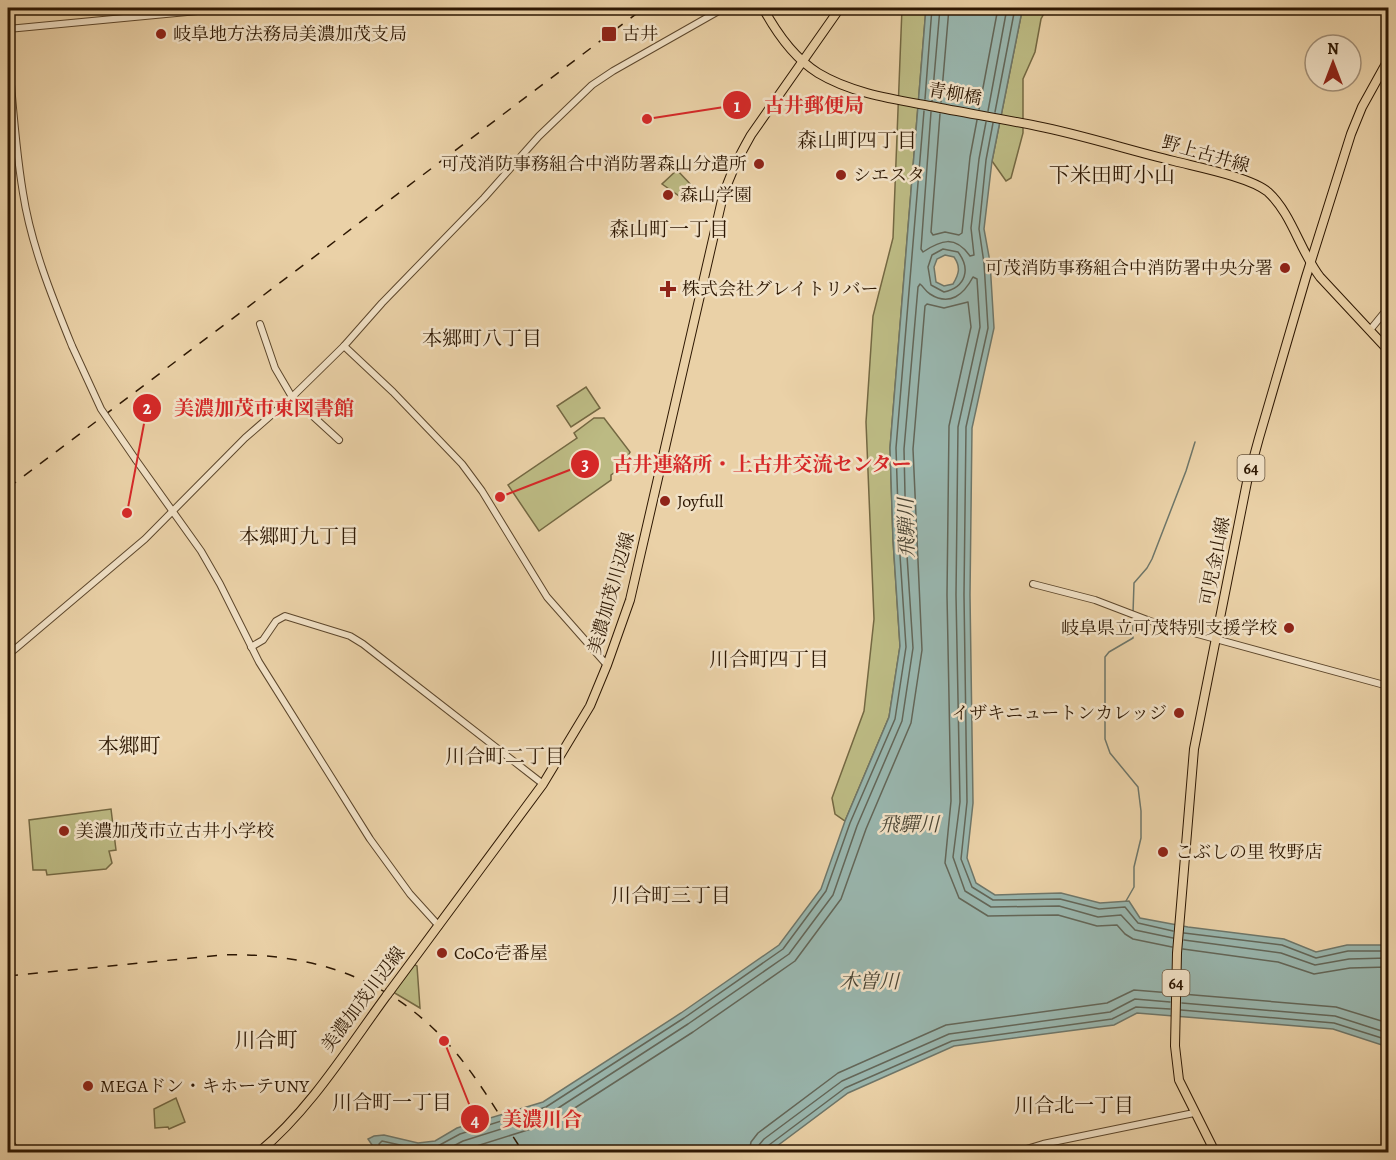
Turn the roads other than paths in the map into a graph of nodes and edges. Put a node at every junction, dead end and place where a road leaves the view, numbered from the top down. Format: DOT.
graph roads {
  1 [pos="229,8"];
  2 [pos="724,8"];
  3 [pos="763,8"];
  4 [pos="840,8"];
  5 [pos="203,9"];
  6 [pos="8,29"];
  7 [pos="8,47"];
  8 [pos="1389,60"];
  9 [pos="802,62"];
  10 [pos="1010,121"];
  11 [pos="1310,264"];
  12 [pos="1389,308"];
  13 [pos="260,324"];
  14 [pos="1370,330"];
  15 [pos="344,346"];
  16 [pos="1389,350"];
  17 [pos="292,397"];
  18 [pos="339,441"];
  19 [pos="174,512"];
  20 [pos="1033,584"];
  21 [pos="1216,639"];
  22 [pos="251,647"];
  23 [pos="8,655"];
  24 [pos="607,666"];
  25 [pos="1389,686"];
  26 [pos="543,784"];
  27 [pos="439,926"];
  28 [pos="1194,1113"];
  29 [pos="8,1139"];
  30 [pos="17,1152"];
  31 [pos="259,1152"];
  32 [pos="1017,1152"];
  33 [pos="1215,1152"];
  1 -- 5 [label="street"];
  2 -- 15 [label="street"];
  3 -- 9 [label="main road"];
  4 -- 9 [label="main road, 美濃加茂川辺線"];
  5 -- 6 [label="street"];
  7 -- 19 [label="street, bridge"];
  8 -- 11 [label="main road, 可児金山線 / 64"];
  9 -- 10 [label="main road, 青柳橋"];
  9 -- 24 [label="main road, 美濃加茂川辺線"];
  10 -- 11 [label="main road, 野上古井線"];
  11 -- 14 [label="main road, 野上古井線"];
  11 -- 21 [label="main road, 可児金山線 / 64"];
  12 -- 14 [label="street"];
  13 -- 17 [label="street"];
  14 -- 16 [label="main road, 野上古井線"];
  15 -- 17 [label="street"];
  15 -- 24 [label="street"];
  17 -- 18 [label="street"];
  17 -- 19 [label="street"];
  19 -- 22 [label="street"];
  19 -- 23 [label="street"];
  20 -- 21 [label="street"];
  21 -- 25 [label="street"];
  21 -- 28 [label="main road, 可児金山線 / 64"];
  22 -- 26 [label="street"];
  22 -- 27 [label="street"];
  24 -- 26 [label="main road, 美濃加茂川辺線"];
  26 -- 27 [label="main road, 美濃加茂川辺線"];
  27 -- 31 [label="main road, 美濃加茂川辺線"];
  28 -- 32 [label="street"];
  28 -- 33 [label="main road, 可児金山線 / 64"];
  29 -- 30 [label="street"];
}
